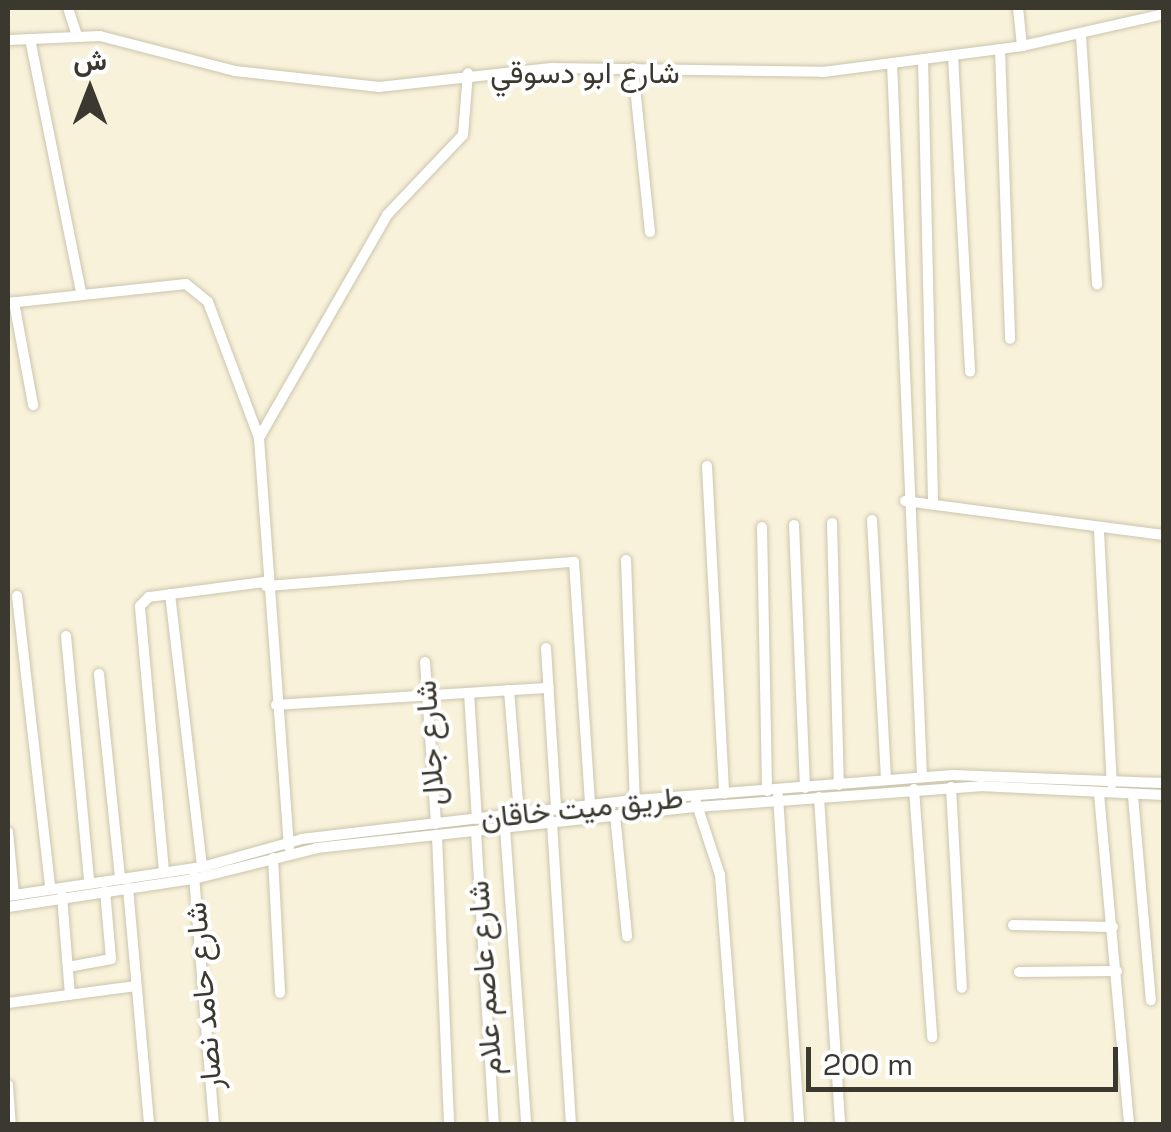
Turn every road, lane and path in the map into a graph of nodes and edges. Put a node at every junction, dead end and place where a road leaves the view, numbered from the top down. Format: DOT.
graph roads {
  1 [pos="68,8"];
  2 [pos="1018,8"];
  3 [pos="1142,13"];
  4 [pos="1164,14"];
  5 [pos="77,35"];
  6 [pos="1081,36"];
  7 [pos="30,38"];
  8 [pos="8,40"];
  9 [pos="1022,46"];
  10 [pos="1000,49"];
  11 [pos="953,56"];
  12 [pos="923,59"];
  13 [pos="892,63"];
  14 [pos="632,68"];
  15 [pos="468,73"];
  16 [pos="650,232"];
  17 [pos="1097,284"];
  18 [pos="81,293"];
  19 [pos="11,302"];
  20 [pos="1010,338"];
  21 [pos="970,372"];
  22 [pos="33,405"];
  23 [pos="259,438"];
  24 [pos="706,466"];
  25 [pos="905,500"];
  26 [pos="933,502"];
  27 [pos="872,520"];
  28 [pos="832,523"];
  29 [pos="794,525"];
  30 [pos="762,527"];
  31 [pos="1099,532"];
  32 [pos="1164,535"];
  33 [pos="626,560"];
  34 [pos="266,584"];
  35 [pos="170,594"];
  36 [pos="17,596"];
  37 [pos="66,636"];
  38 [pos="546,648"];
  39 [pos="425,662"];
  40 [pos="99,674"];
  41 [pos="548,688"];
  42 [pos="509,690"];
  43 [pos="469,693"];
  44 [pos="427,696"];
  45 [pos="276,705"];
  46 [pos="922,778"];
  47 [pos="886,780"];
  48 [pos="1164,783"];
  49 [pos="1112,784"];
  50 [pos="839,785"];
  51 [pos="804,788"];
  52 [pos="951,788"];
  53 [pos="914,789"];
  54 [pos="724,794"];
  55 [pos="774,794"];
  56 [pos="1098,794"];
  57 [pos="1164,795"];
  58 [pos="1133,796"];
  59 [pos="820,797"];
  60 [pos="634,800"];
  61 [pos="696,801"];
  62 [pos="590,805"];
  63 [pos="556,809"];
  64 [pos="519,814"];
  65 [pos="616,815"];
  66 [pos="477,818"];
  67 [pos="552,824"];
  68 [pos="505,828"];
  69 [pos="436,830"];
  70 [pos="8,832"];
  71 [pos="476,832"];
  72 [pos="289,848"];
  73 [pos="273,858"];
  74 [pos="197,871"];
  75 [pos="164,872"];
  76 [pos="120,877"];
  77 [pos="89,881"];
  78 [pos="50,886"];
  79 [pos="128,888"];
  80 [pos="105,891"];
  81 [pos="11,895"];
  82 [pos="62,896"];
  83 [pos="8,907"];
  84 [pos="1014,925"];
  85 [pos="1113,927"];
  86 [pos="627,936"];
  87 [pos="68,967"];
  88 [pos="1118,971"];
  89 [pos="1019,972"];
  90 [pos="136,986"];
  91 [pos="962,988"];
  92 [pos="280,993"];
  93 [pos="70,995"];
  94 [pos="1152,1000"];
  95 [pos="8,1003"];
  96 [pos="932,1037"];
  97 [pos="8,1085"];
  98 [pos="11,1124"];
  99 [pos="149,1124"];
  100 [pos="214,1124"];
  101 [pos="449,1124"];
  102 [pos="494,1124"];
  103 [pos="526,1124"];
  104 [pos="571,1124"];
  105 [pos="739,1124"];
  106 [pos="799,1124"];
  107 [pos="840,1124"];
  108 [pos="1129,1124"];
  1 -- 5 [label="street"];
  2 -- 9 [label="street"];
  3 -- 4 [label="street, شارع ابو دسوقي"];
  3 -- 6 [label="street, شارع ابو دسوقي"];
  5 -- 7 [label="street, شارع ابو دسوقي"];
  5 -- 15 [label="street, شارع ابو دسوقي"];
  6 -- 9 [label="street, شارع ابو دسوقي"];
  6 -- 17 [label="street"];
  7 -- 8 [label="street, شارع ابو دسوقي"];
  7 -- 18 [label="street"];
  9 -- 10 [label="street, شارع ابو دسوقي"];
  10 -- 11 [label="street, شارع ابو دسوقي"];
  10 -- 20 [label="street"];
  11 -- 12 [label="street, شارع ابو دسوقي"];
  11 -- 21 [label="street"];
  12 -- 13 [label="street, شارع ابو دسوقي"];
  12 -- 26 [label="street"];
  13 -- 14 [label="street, شارع ابو دسوقي"];
  13 -- 25 [label="street"];
  14 -- 15 [label="street, شارع ابو دسوقي"];
  14 -- 16 [label="street"];
  15 -- 23 [label="street"];
  18 -- 19 [label="street"];
  18 -- 23 [label="street"];
  19 -- 22 [label="street"];
  23 -- 34 [label="street"];
  24 -- 54 [label="street"];
  25 -- 26 [label="street"];
  25 -- 46 [label="street"];
  26 -- 31 [label="street"];
  27 -- 47 [label="street"];
  28 -- 50 [label="street"];
  29 -- 51 [label="street"];
  30 -- 55 [label="street"];
  31 -- 32 [label="street"];
  31 -- 49 [label="street"];
  33 -- 60 [label="street"];
  34 -- 35 [label="street"];
  34 -- 45 [label="street"];
  34 -- 62 [label="street"];
  35 -- 74 [label="street, شارع حامد نصار"];
  35 -- 75 [label="street"];
  36 -- 78 [label="street"];
  37 -- 77 [label="street"];
  38 -- 41 [label="street"];
  39 -- 44 [label="street, شارع جلال"];
  40 -- 76 [label="street"];
  41 -- 42 [label="street"];
  41 -- 63 [label="street"];
  42 -- 43 [label="street"];
  42 -- 64 [label="street"];
  43 -- 44 [label="street"];
  43 -- 66 [label="street"];
  44 -- 45 [label="street"];
  44 -- 69 [label="street, شارع جلال"];
  45 -- 72 [label="street"];
  46 -- 47 [label="street, طريق ميت خاقان"];
  46 -- 49 [label="street, طريق ميت خاقان"];
  47 -- 50 [label="street, طريق ميت خاقان"];
  48 -- 49 [label="street, طريق ميت خاقان"];
  50 -- 51 [label="street, طريق ميت خاقان"];
  51 -- 55 [label="street, طريق ميت خاقان"];
  52 -- 53 [label="street, طريق ميت خاقان"];
  52 -- 56 [label="street, طريق ميت خاقان"];
  52 -- 91 [label="street"];
  53 -- 59 [label="street, طريق ميت خاقان"];
  53 -- 96 [label="street"];
  54 -- 55 [label="street, طريق ميت خاقان"];
  54 -- 61 [label="street, طريق ميت خاقان"];
  55 -- 59 [label="street, طريق ميت خاقان"];
  55 -- 61 [label="street, طريق ميت خاقان"];
  55 -- 106 [label="street"];
  56 -- 58 [label="street, طريق ميت خاقان"];
  56 -- 85 [label="street"];
  57 -- 58 [label="street, طريق ميت خاقان"];
  58 -- 94 [label="street"];
  59 -- 107 [label="street"];
  60 -- 61 [label="street, طريق ميت خاقان"];
  60 -- 62 [label="street, طريق ميت خاقان"];
  61 -- 65 [label="street, طريق ميت خاقان"];
  61 -- 105 [label="street"];
  62 -- 63 [label="street, طريق ميت خاقان"];
  63 -- 64 [label="street, طريق ميت خاقان"];
  64 -- 66 [label="street, طريق ميت خاقان"];
  65 -- 67 [label="street, طريق ميت خاقان"];
  65 -- 86 [label="street"];
  66 -- 69 [label="street, طريق ميت خاقان"];
  67 -- 68 [label="street, طريق ميت خاقان"];
  67 -- 104 [label="street"];
  68 -- 71 [label="street, طريق ميت خاقان"];
  68 -- 103 [label="street"];
  69 -- 71 [label="street, طريق ميت خاقان"];
  69 -- 72 [label="street, طريق ميت خاقان"];
  69 -- 101 [label="street, شارع جلال"];
  70 -- 81 [label="street"];
  71 -- 102 [label="street, شارع عاصم علام"];
  72 -- 73 [label="street, طريق ميت خاقان"];
  72 -- 74 [label="street, طريق ميت خاقان"];
  73 -- 74 [label="street, طريق ميت خاقان"];
  73 -- 92 [label="street"];
  74 -- 75 [label="street, طريق ميت خاقان"];
  74 -- 79 [label="street, طريق ميت خاقان"];
  74 -- 100 [label="street, شارع حامد نصار"];
  75 -- 76 [label="street, طريق ميت خاقان"];
  76 -- 77 [label="street, طريق ميت خاقان"];
  77 -- 78 [label="street, طريق ميت خاقان"];
  78 -- 81 [label="street, طريق ميت خاقان"];
  79 -- 80 [label="street, طريق ميت خاقان"];
  79 -- 90 [label="street"];
  80 -- 82 [label="street, طريق ميت خاقان"];
  80 -- 87 [label="street"];
  82 -- 83 [label="street, طريق ميت خاقان"];
  82 -- 87 [label="street"];
  84 -- 85 [label="street"];
  85 -- 88 [label="street"];
  87 -- 93 [label="street"];
  88 -- 89 [label="street"];
  88 -- 108 [label="street"];
  90 -- 93 [label="street"];
  90 -- 99 [label="street"];
  93 -- 95 [label="street"];
  97 -- 98 [label="street"];
}
